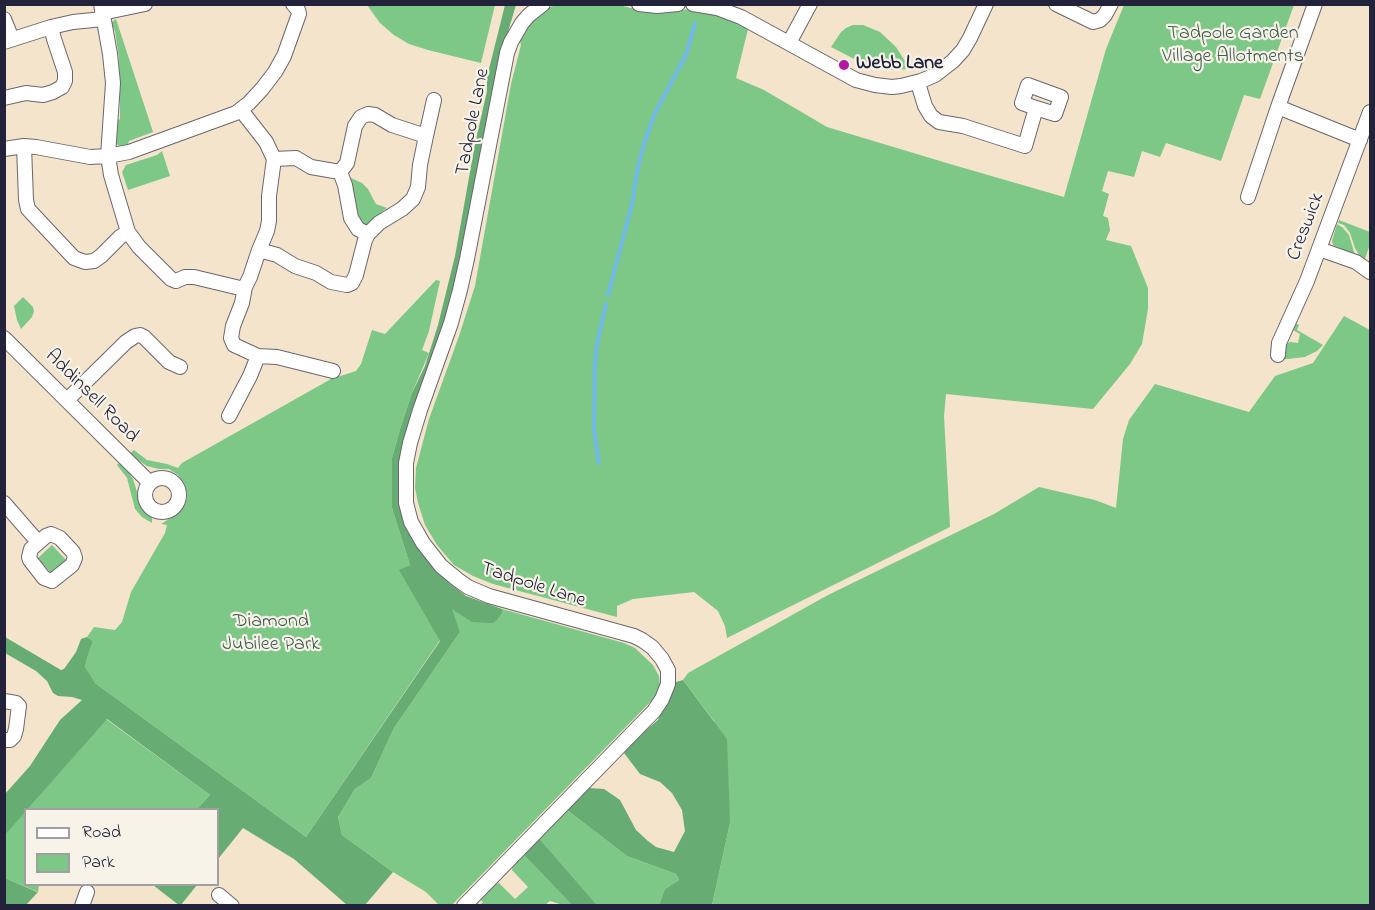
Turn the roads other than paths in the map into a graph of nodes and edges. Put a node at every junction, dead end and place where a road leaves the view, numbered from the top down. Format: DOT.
graph roads {
  1 [pos="145,4"];
  2 [pos="293,4"];
  3 [pos="543,4"];
  4 [pos="639,4"];
  5 [pos="678,4"];
  6 [pos="693,4"];
  7 [pos="810,4"];
  8 [pos="986,4"];
  9 [pos="1056,4"];
  10 [pos="1111,4"];
  11 [pos="1315,4"];
  12 [pos="102,12"];
  13 [pos="4,19"];
  14 [pos="51,27"];
  15 [pos="8,40"];
  16 [pos="789,43"];
  17 [pos="918,82"];
  18 [pos="4,98"];
  19 [pos="434,100"];
  20 [pos="1278,107"];
  21 [pos="1036,108"];
  22 [pos="241,110"];
  23 [pos="1370,118"];
  24 [pos="426,136"];
  25 [pos="1360,140"];
  26 [pos="24,146"];
  27 [pos="4,149"];
  28 [pos="108,156"];
  29 [pos="274,159"];
  30 [pos="340,172"];
  31 [pos="1246,194"];
  32 [pos="128,232"];
  33 [pos="368,234"];
  34 [pos="1319,249"];
  35 [pos="258,250"];
  36 [pos="1371,272"];
  37 [pos="245,287"];
  38 [pos="4,338"];
  39 [pos="1278,355"];
  40 [pos="258,356"];
  41 [pos="180,367"];
  42 [pos="333,371"];
  43 [pos="67,400"];
  44 [pos="230,416"];
  45 [pos="150,483"];
  46 [pos="4,503"];
  47 [pos="38,542"];
  48 [pos="4,701"];
  49 [pos="4,740"];
  50 [pos="87,892"];
  51 [pos="219,895"];
  52 [pos="82,906"];
  53 [pos="231,906"];
  54 [pos="464,906"];
  1 -- 12 [label="street"];
  2 -- 22 [label="street"];
  3 -- 54 [label="street, Tadpole Lane"];
  4 -- 5 [label="street"];
  6 -- 16 [label="street"];
  7 -- 16 [label="street"];
  8 -- 17 [label="street"];
  9 -- 10 [label="street"];
  11 -- 20 [label="street"];
  12 -- 14 [label="street"];
  12 -- 28 [label="street"];
  13 -- 15 [label="street"];
  14 -- 15 [label="street"];
  14 -- 18 [label="street"];
  16 -- 17 [label="street"];
  17 -- 21 [label="street"];
  19 -- 24 [label="street"];
  20 -- 25 [label="street"];
  20 -- 31 [label="street"];
  22 -- 28 [label="street"];
  22 -- 29 [label="street"];
  23 -- 25 [label="street, Creswick"];
  24 -- 30 [label="street"];
  24 -- 33 [label="street"];
  25 -- 34 [label="street, Creswick"];
  26 -- 27 [label="street"];
  26 -- 28 [label="street"];
  26 -- 32 [label="street"];
  28 -- 32 [label="street"];
  29 -- 30 [label="street"];
  29 -- 35 [label="street"];
  30 -- 33 [label="street"];
  32 -- 37 [label="street"];
  33 -- 35 [label="street"];
  34 -- 36 [label="street"];
  34 -- 39 [label="street, Creswick"];
  35 -- 37 [label="street"];
  37 -- 40 [label="street"];
  38 -- 43 [label="street, Addinsell Road"];
  40 -- 42 [label="street"];
  40 -- 44 [label="street"];
  41 -- 43 [label="street"];
  43 -- 45 [label="street, Addinsell Road"];
  46 -- 47 [label="street"];
  48 -- 49 [label="street"];
  50 -- 52 [label="street"];
  51 -- 53 [label="street"];
}
